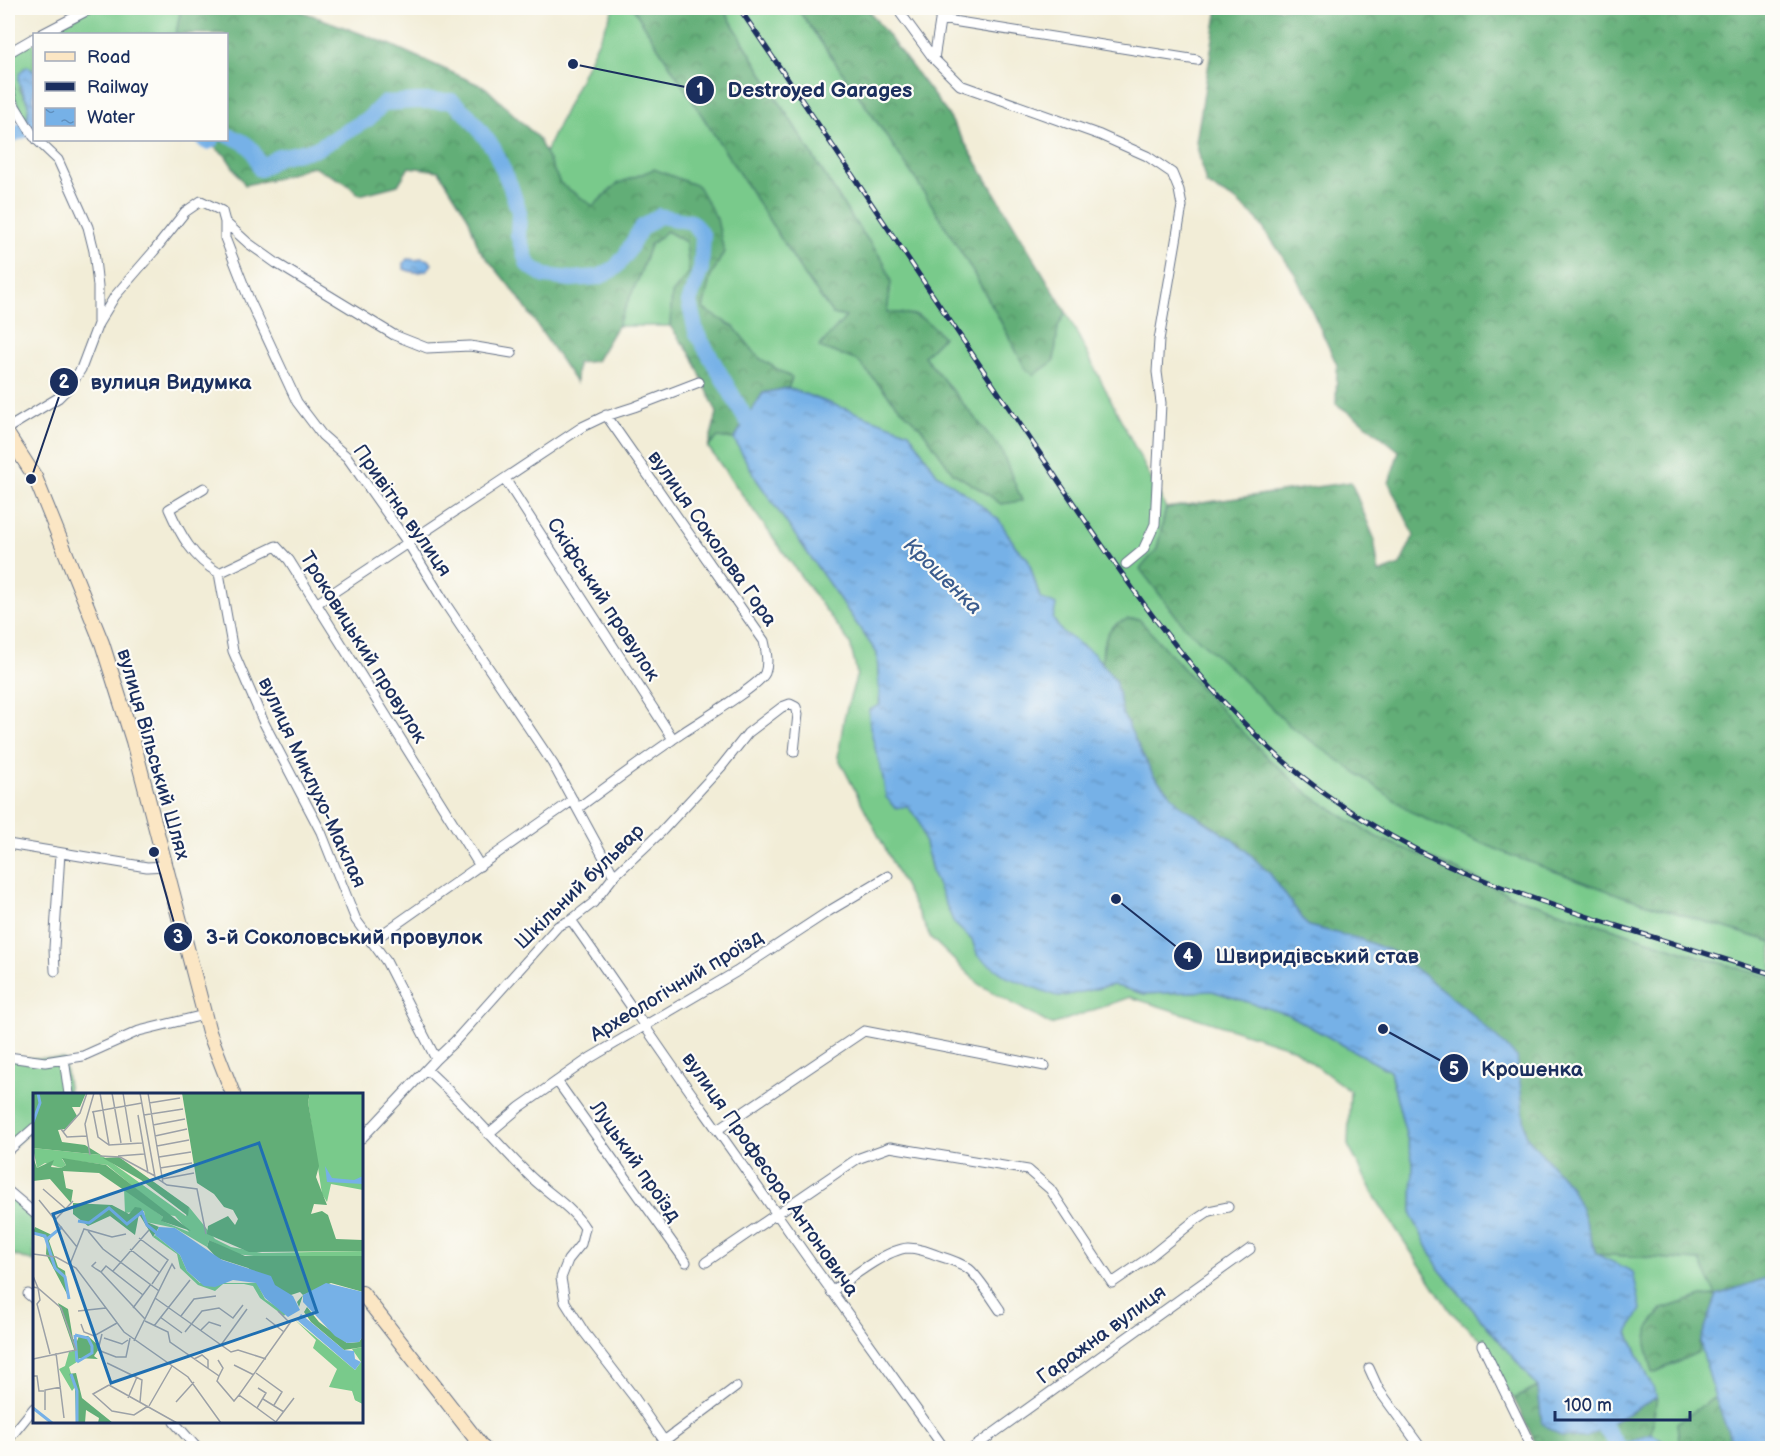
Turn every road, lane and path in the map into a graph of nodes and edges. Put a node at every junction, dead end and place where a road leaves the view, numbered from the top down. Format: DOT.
graph roads {
  1 [pos="92,8"];
  2 [pos="899,8"];
  3 [pos="942,8"];
  4 [pos="940,19"];
  5 [pos="44,33"];
  6 [pos="33,39"];
  7 [pos="8,52"];
  8 [pos="934,58"];
  9 [pos="1197,60"];
  10 [pos="8,82"];
  11 [pos="33,135"];
  12 [pos="38,141"];
  13 [pos="225,222"];
  14 [pos="98,324"];
  15 [pos="512,353"];
  16 [pos="699,382"];
  17 [pos="606,415"];
  18 [pos="8,428"];
  19 [pos="8,435"];
  20 [pos="505,479"];
  21 [pos="204,488"];
  22 [pos="408,543"];
  23 [pos="1126,564"];
  24 [pos="219,573"];
  25 [pos="316,604"];
  26 [pos="673,739"];
  27 [pos="794,752"];
  28 [pos="575,804"];
  29 [pos="8,844"];
  30 [pos="60,853"];
  31 [pos="166,866"];
  32 [pos="480,866"];
  33 [pos="614,876"];
  34 [pos="888,876"];
  35 [pos="571,920"];
  36 [pos="371,942"];
  37 [pos="55,971"];
  38 [pos="204,1015"];
  39 [pos="646,1026"];
  40 [pos="8,1057"];
  41 [pos="64,1059"];
  42 [pos="436,1059"];
  43 [pos="1045,1066"];
  44 [pos="427,1070"];
  45 [pos="557,1081"];
  46 [pos="69,1093"];
  47 [pos="233,1093"];
  48 [pos="33,1129"];
  49 [pos="717,1130"];
  50 [pos="488,1134"];
  51 [pos="363,1137"];
  52 [pos="8,1151"];
  53 [pos="8,1191"];
  54 [pos="1228,1207"];
  55 [pos="33,1213"];
  56 [pos="776,1213"];
  57 [pos="1250,1249"];
  58 [pos="686,1262"];
  59 [pos="706,1262"];
  60 [pos="831,1292"];
  61 [pos="363,1294"];
  62 [pos="1000,1310"];
  63 [pos="1482,1345"];
  64 [pos="1369,1368"];
  65 [pos="736,1387"];
  66 [pos="33,1409"];
  67 [pos="175,1423"];
  68 [pos="8,1440"];
  69 [pos="666,1445"];
  70 [pos="197,1449"];
  71 [pos="483,1449"];
  72 [pos="944,1449"];
  73 [pos="973,1449"];
  74 [pos="1421,1449"];
  75 [pos="1532,1449"];
  1 -- 5 [label="street"];
  2 -- 8 [label="street"];
  3 -- 4 [label="street"];
  4 -- 8 [label="street"];
  4 -- 9 [label="street"];
  6 -- 7 [label="street"];
  8 -- 23 [label="street"];
  10 -- 11 [label="street"];
  12 -- 14 [label="street"];
  13 -- 14 [label="street"];
  13 -- 15 [label="street"];
  13 -- 22 [label="street, Привітна вулиця"];
  14 -- 18 [label="street"];
  16 -- 17 [label="street"];
  17 -- 20 [label="street"];
  17 -- 26 [label="street, вулиця Соколова Гора"];
  19 -- 31 [label="street, вулиця Вільський Шлях"];
  20 -- 22 [label="street"];
  20 -- 26 [label="street, Скіфський провулок"];
  21 -- 24 [label="street"];
  22 -- 25 [label="street"];
  22 -- 28 [label="street, Привітна вулиця"];
  24 -- 25 [label="street, Троковицький провулок"];
  24 -- 36 [label="street, вулиця Миклухо-Маклая"];
  25 -- 32 [label="street, Троковицький провулок"];
  26 -- 28 [label="street, вулиця Соколова Гора"];
  27 -- 33 [label="street, Шкільний бульвар"];
  28 -- 32 [label="street, вулиця Соколова Гора"];
  28 -- 33 [label="street"];
  29 -- 30 [label="street"];
  30 -- 31 [label="street"];
  30 -- 37 [label="street"];
  31 -- 38 [label="street, вулиця Вільський Шлях"];
  32 -- 36 [label="street, вулиця Соколова Гора"];
  33 -- 35 [label="street, Шкільний бульвар"];
  34 -- 39 [label="street, Археологічний проїзд"];
  35 -- 39 [label="street, вулиця Професора Антоновича"];
  35 -- 42 [label="street, Шкільний бульвар"];
  36 -- 42 [label="street, вулиця Миклухо-Маклая"];
  38 -- 41 [label="street"];
  38 -- 47 [label="street, вулиця Вільський Шлях"];
  39 -- 45 [label="street, Археологічний проїзд"];
  39 -- 49 [label="street, вулиця Професора Антоновича"];
  40 -- 41 [label="street"];
  41 -- 46 [label="street"];
  42 -- 44 [label="street, Шкільний бульвар"];
  43 -- 49 [label="street"];
  44 -- 50 [label="street"];
  44 -- 51 [label="street, Шкільний бульвар"];
  45 -- 50 [label="street, Археологічний проїзд"];
  45 -- 58 [label="street, Луцький проїзд"];
  48 -- 52 [label="street"];
  49 -- 56 [label="street, вулиця Професора Антоновича"];
  50 -- 69 [label="street"];
  53 -- 55 [label="street"];
  54 -- 56 [label="street"];
  56 -- 59 [label="street"];
  56 -- 60 [label="street, вулиця Професора Антоновича"];
  57 -- 73 [label="street, Гаражна вулиця"];
  60 -- 62 [label="street"];
  60 -- 72 [label="street, вулиця Професора Антоновича"];
  61 -- 71 [label="street"];
  63 -- 75 [label="street"];
  64 -- 74 [label="street"];
  65 -- 69 [label="street"];
  66 -- 68 [label="street"];
  67 -- 70 [label="street"];
}
